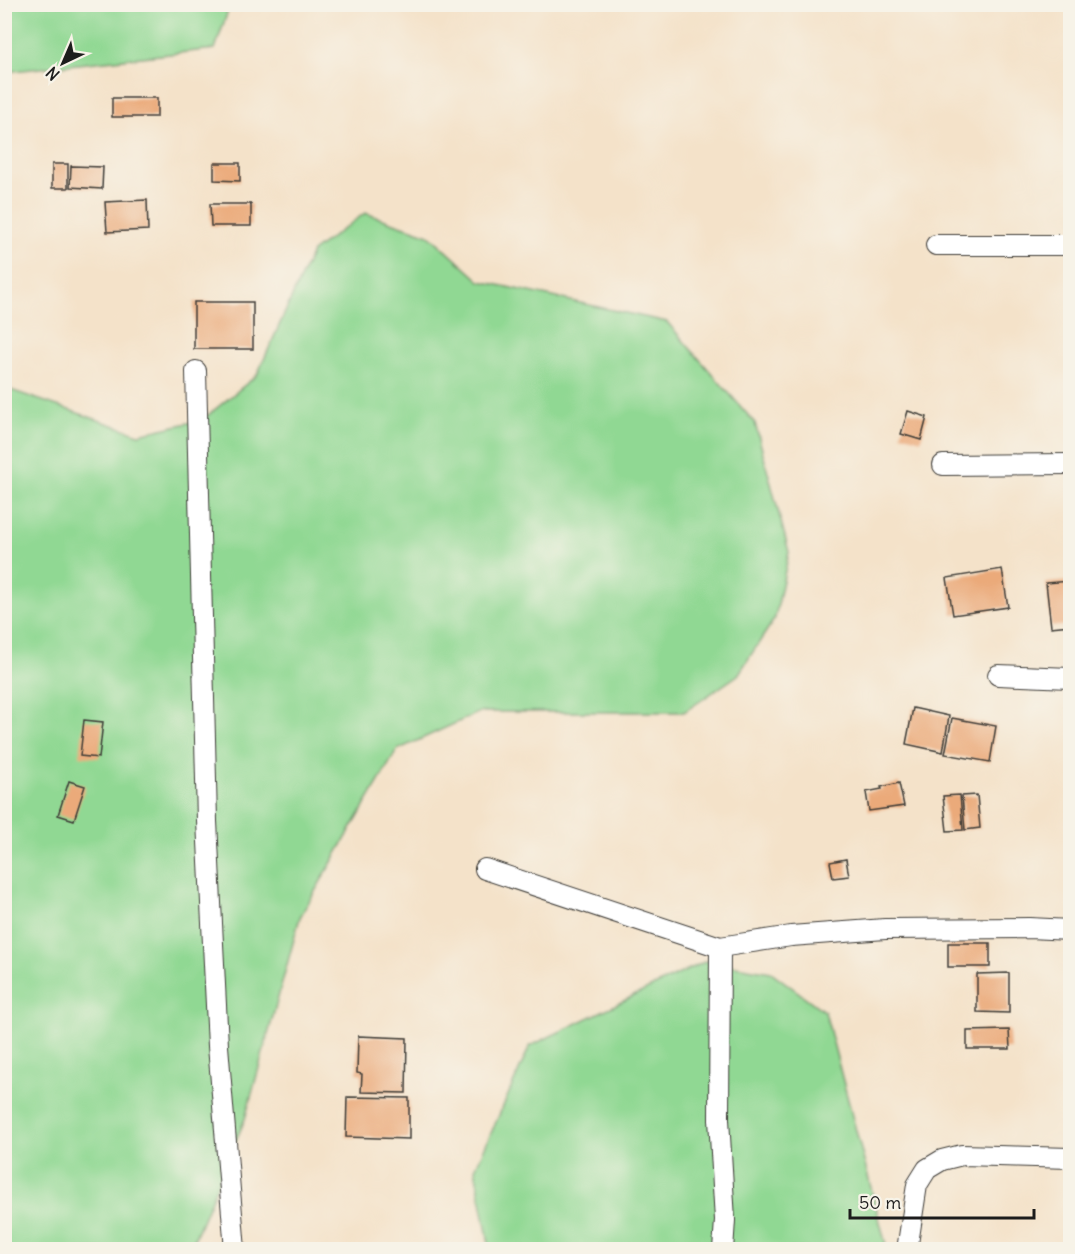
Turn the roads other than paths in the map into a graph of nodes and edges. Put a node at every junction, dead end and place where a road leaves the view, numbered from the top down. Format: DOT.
graph roads {
  1 [pos="936,245"];
  2 [pos="1071,245"];
  3 [pos="196,370"];
  4 [pos="1071,464"];
  5 [pos="943,465"];
  6 [pos="998,675"];
  7 [pos="1071,678"];
  8 [pos="485,869"];
  9 [pos="1071,930"];
  10 [pos="720,947"];
  11 [pos="1071,1158"];
  12 [pos="235,1250"];
  13 [pos="723,1250"];
  14 [pos="907,1250"];
  1 -- 2 [label="street"];
  3 -- 12 [label="street"];
  4 -- 5 [label="street"];
  6 -- 7 [label="street"];
  8 -- 10 [label="street"];
  9 -- 10 [label="street"];
  10 -- 13 [label="street"];
  11 -- 14 [label="street"];
}
